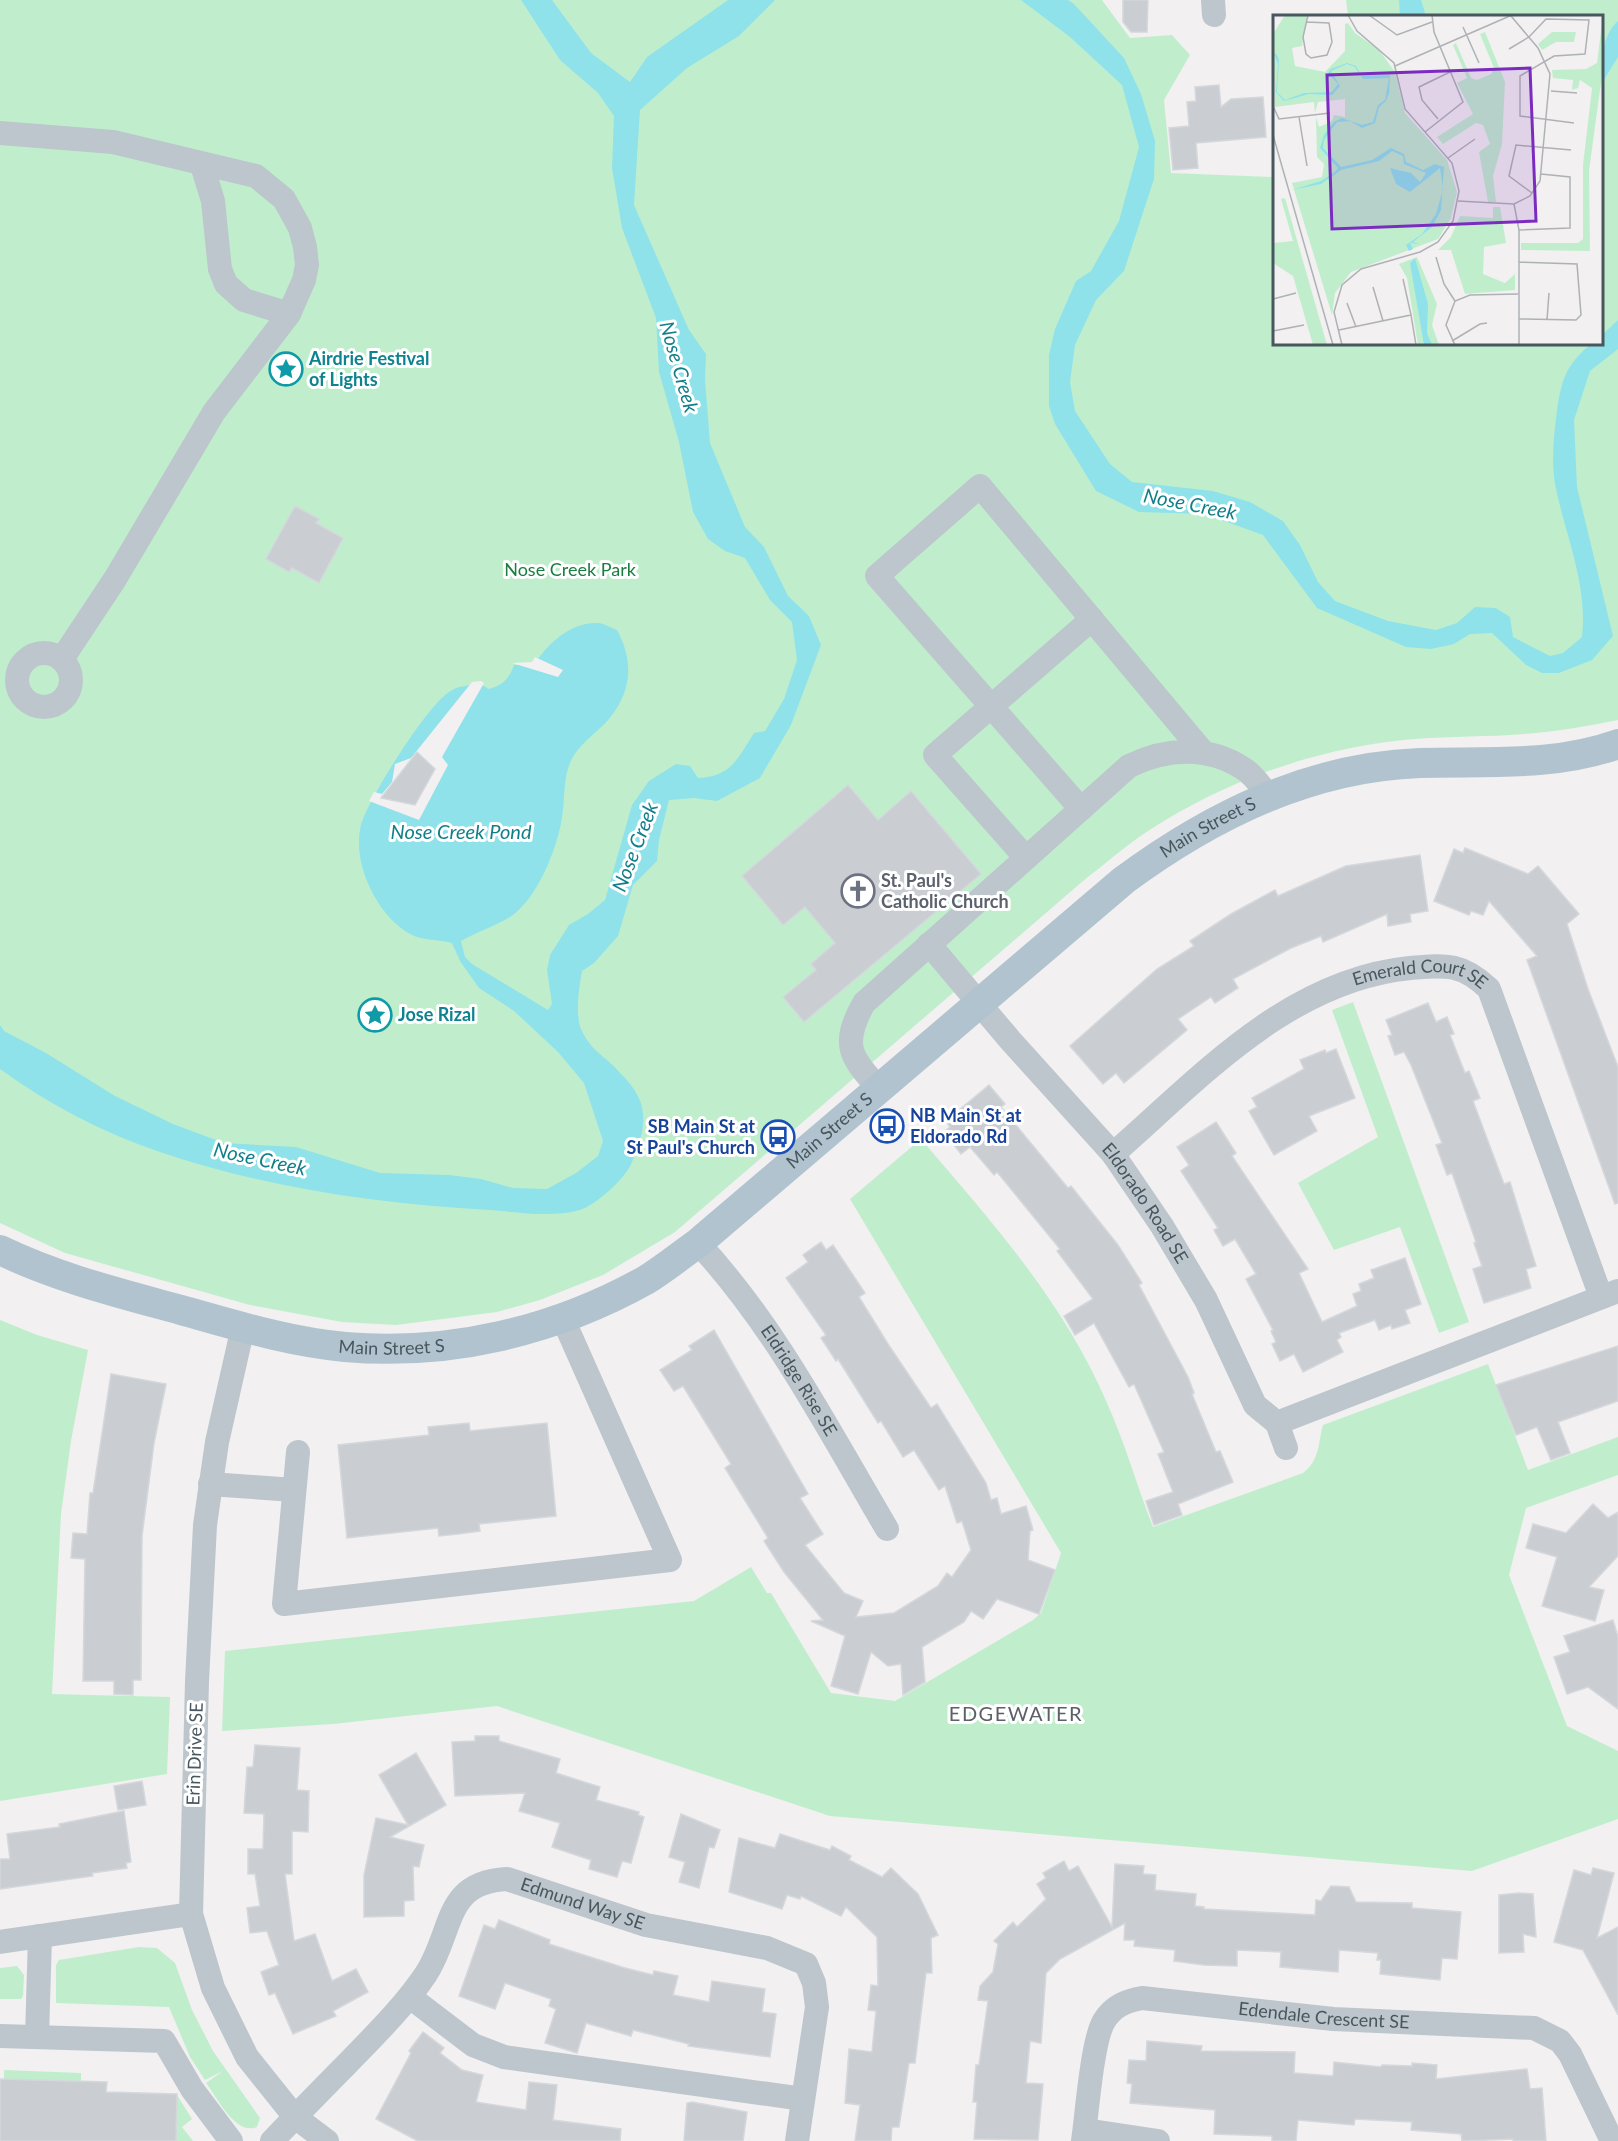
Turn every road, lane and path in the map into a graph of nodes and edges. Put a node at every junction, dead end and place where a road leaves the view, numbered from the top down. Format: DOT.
graph roads {
  1 [pos="0,133"];
  2 [pos="202,165"];
  3 [pos="289,314"];
  4 [pos="1092,619"];
  5 [pos="62,659"];
  6 [pos="991,706"];
  7 [pos="1618,744"];
  8 [pos="1203,752"];
  9 [pos="1269,796"];
  10 [pos="1081,809"];
  11 [pos="1026,858"];
  12 [pos="929,944"];
  13 [pos="979,1004"];
  14 [pos="880,1090"];
  15 [pos="1113,1154"];
  16 [pos="698,1243"];
  17 [pos="0,1250"];
  18 [pos="1610,1294"];
  19 [pos="563,1319"];
  20 [pos="243,1327"];
  21 [pos="1277,1423"];
  22 [pos="1286,1449"];
  23 [pos="298,1452"];
  24 [pos="210,1484"];
  25 [pos="294,1490"];
  26 [pos="887,1529"];
  27 [pos="191,1914"];
  28 [pos="40,1936"];
  29 [pos="0,1942"];
  30 [pos="410,1997"];
  31 [pos="0,2036"];
  32 [pos="37,2037"];
  33 [pos="803,2099"];
  34 [pos="295,2117"];
  35 [pos="1084,2136"];
  36 [pos="231,2141"];
  37 [pos="272,2141"];
  38 [pos="327,2141"];
  39 [pos="797,2141"];
  40 [pos="1158,2141"];
  41 [pos="1612,2141"];
  1 -- 2 [label="street"];
  2 -- 3 [label="street"];
  2 -- 3 [label="street"];
  3 -- 5 [label="street"];
  4 -- 6 [label="street"];
  4 -- 6 [label="street"];
  4 -- 8 [label="street"];
  6 -- 10 [label="street"];
  6 -- 11 [label="street"];
  7 -- 9 [label="main road, Main Street S"];
  8 -- 9 [label="street"];
  8 -- 10 [label="street"];
  9 -- 13 [label="main road, Main Street S"];
  10 -- 11 [label="street"];
  11 -- 12 [label="street"];
  12 -- 13 [label="street, Eldorado Road SE"];
  12 -- 14 [label="street"];
  13 -- 14 [label="main road, Main Street S"];
  13 -- 15 [label="street, Eldorado Road SE"];
  14 -- 16 [label="main road, Main Street S"];
  15 -- 18 [label="street, Emerald Court SE"];
  15 -- 21 [label="street, Eldorado Road SE"];
  16 -- 19 [label="main road, Main Street S"];
  16 -- 26 [label="street, Eldridge Rise SE"];
  17 -- 20 [label="main road, Main Street S"];
  18 -- 21 [label="street"];
  19 -- 20 [label="main road, Main Street S"];
  19 -- 25 [label="street"];
  20 -- 24 [label="street, Erin Drive SE"];
  21 -- 22 [label="street, Eldorado Road SE"];
  23 -- 25 [label="street"];
  24 -- 25 [label="street"];
  24 -- 27 [label="street, Erin Drive SE"];
  27 -- 28 [label="street"];
  27 -- 34 [label="street, Erin Drive SE"];
  28 -- 29 [label="street"];
  28 -- 32 [label="street"];
  30 -- 33 [label="street"];
  30 -- 33 [label="street, Edmund Way SE"];
  30 -- 34 [label="street, Edmund Way SE"];
  31 -- 32 [label="street"];
  32 -- 36 [label="street"];
  33 -- 39 [label="street, Edmund Way SE"];
  34 -- 37 [label="street, Edmund Way SE"];
  34 -- 38 [label="street, Erin Drive SE"];
  35 -- 40 [label="street"];
  35 -- 41 [label="street, Edendale Crescent SE"];
}
